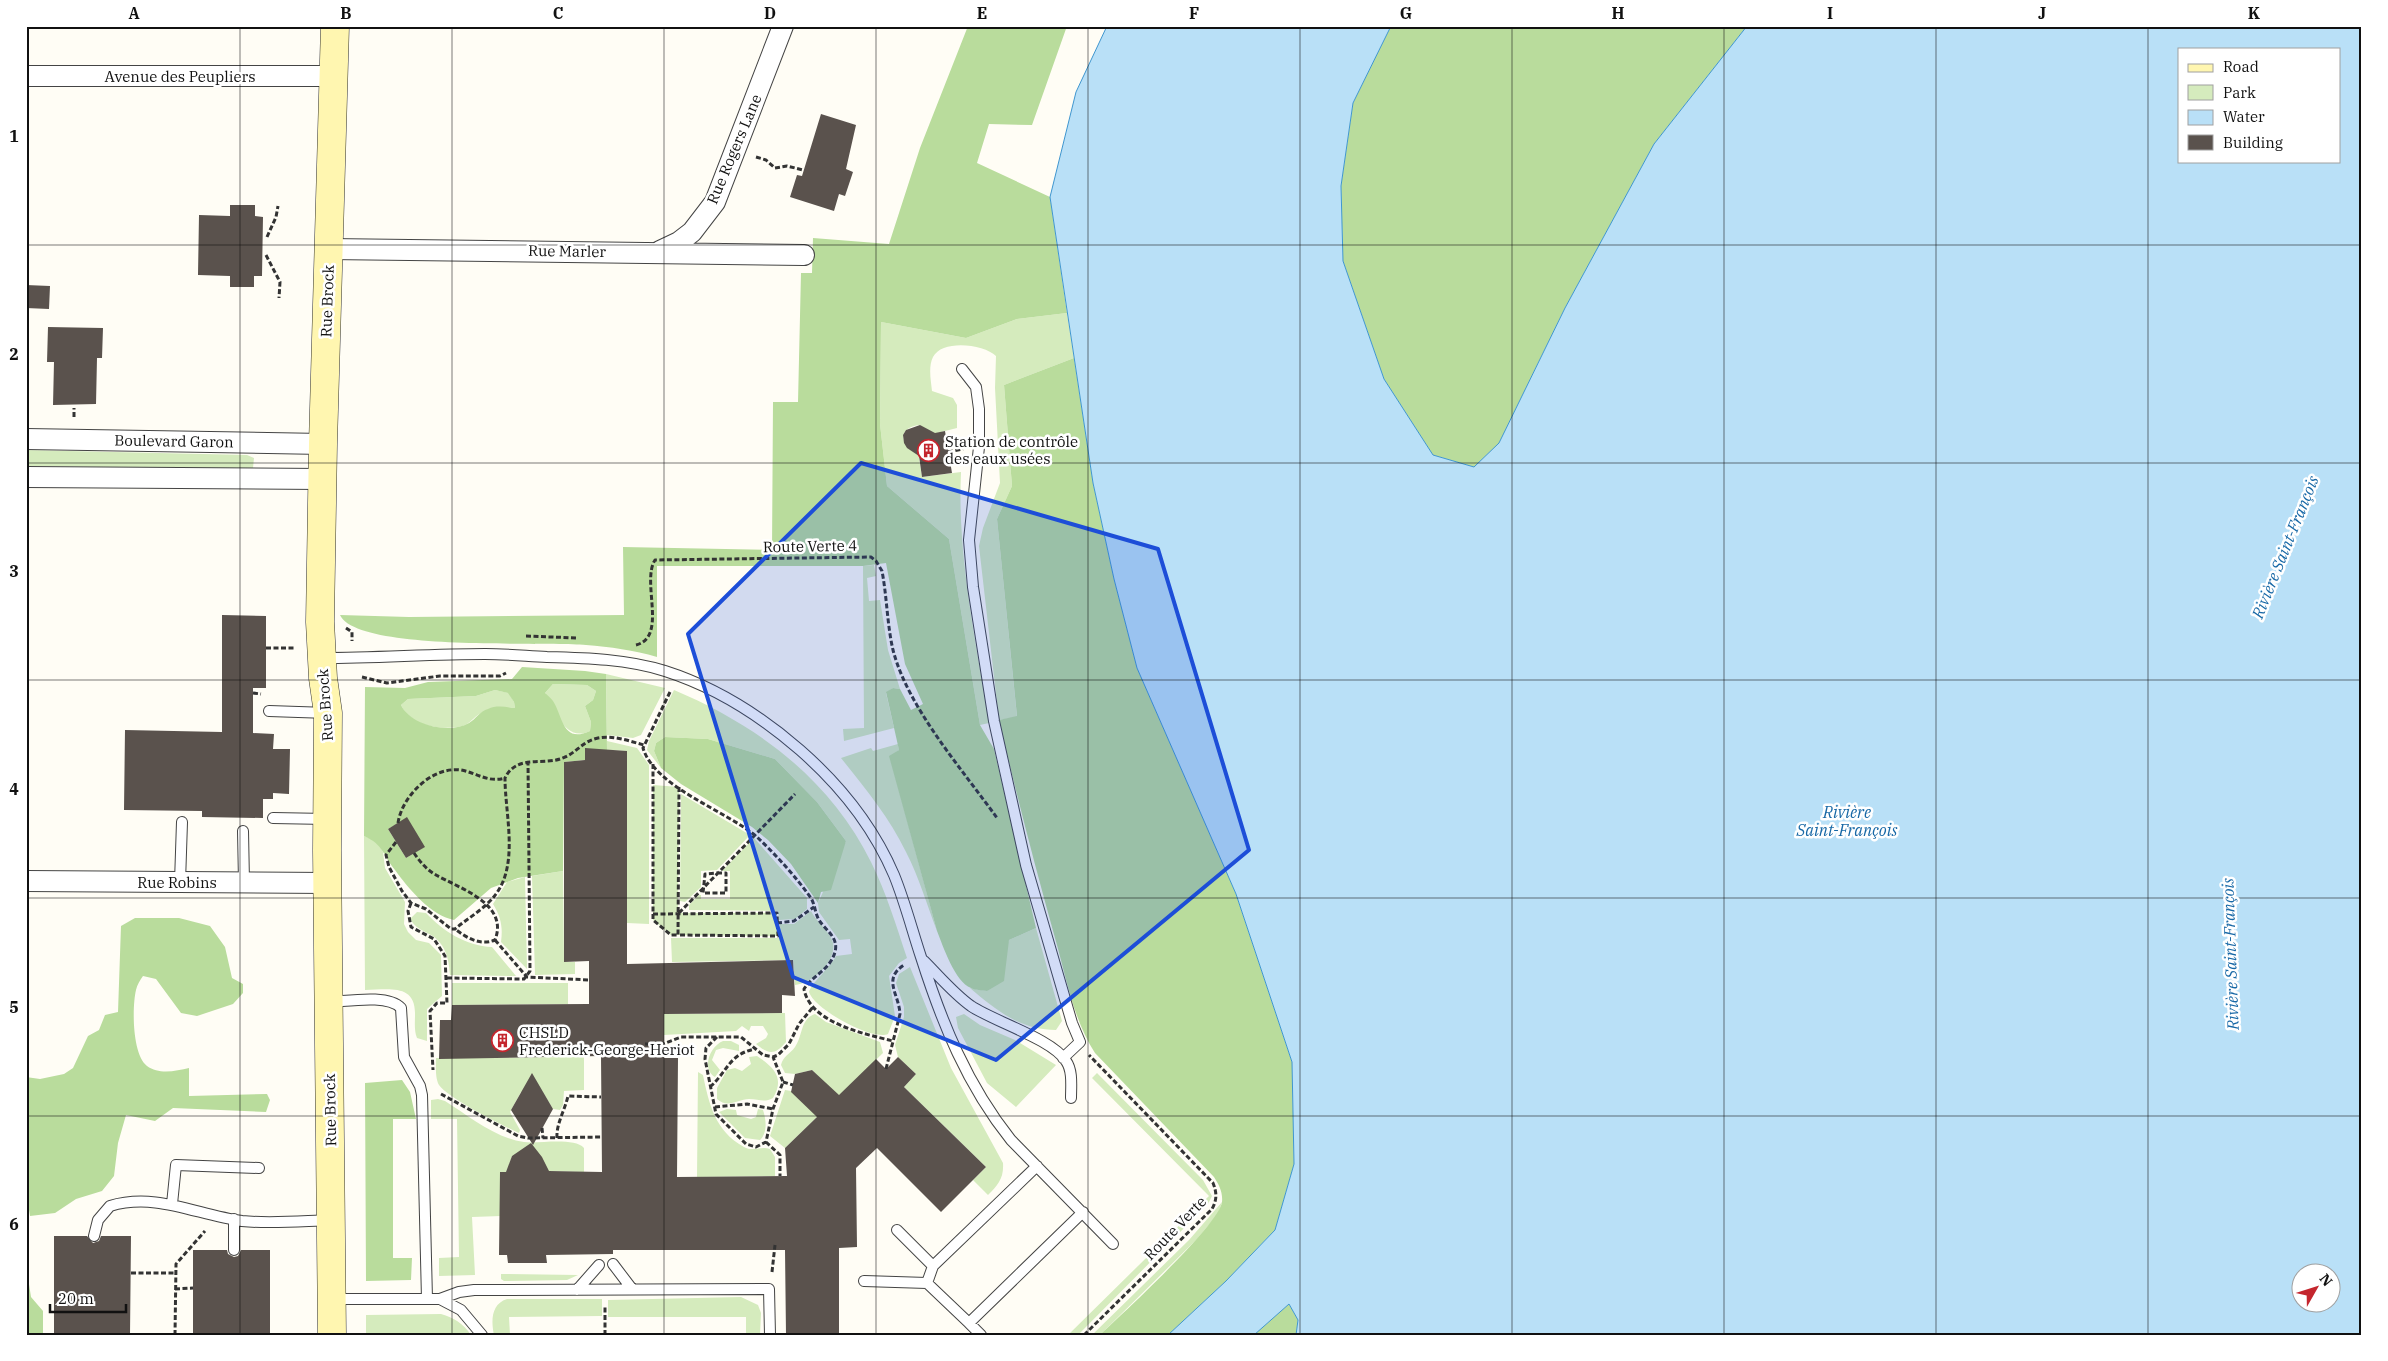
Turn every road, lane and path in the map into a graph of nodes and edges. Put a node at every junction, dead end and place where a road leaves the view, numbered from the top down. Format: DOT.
graph roads {
  1 [pos="335,26"];
  2 [pos="784,26"];
  3 [pos="26,76"];
  4 [pos="334,76"];
  5 [pos="755,157"];
  6 [pos="804,170"];
  7 [pos="278,206"];
  8 [pos="267,237"];
  9 [pos="329,249"];
  10 [pos="658,252"];
  11 [pos="266,255"];
  12 [pos="804,255"];
  13 [pos="279,298"];
  14 [pos="962,369"];
  15 [pos="26,439"];
  16 [pos="323,444"];
  17 [pos="26,476"];
  18 [pos="322,479"];
  19 [pos="520,636"];
  20 [pos="583,638"];
  21 [pos="628,644"];
  22 [pos="266,648"];
  23 [pos="309,653"];
  24 [pos="509,668"];
  25 [pos="358,677"];
  26 [pos="671,689"];
  27 [pos="269,711"];
  28 [pos="328,712"];
  29 [pos="644,745"];
  30 [pos="528,761"];
  31 [pos="653,764"];
  32 [pos="505,778"];
  33 [pos="679,787"];
  34 [pos="796,794"];
  35 [pos="273,818"];
  36 [pos="328,819"];
  37 [pos="182,822"];
  38 [pos="398,823"];
  39 [pos="1000,823"];
  40 [pos="243,831"];
  41 [pos="754,835"];
  42 [pos="396,842"];
  43 [pos="414,853"];
  44 [pos="717,873"];
  45 [pos="26,881"];
  46 [pos="180,882"];
  47 [pos="244,882"];
  48 [pos="328,883"];
  49 [pos="704,887"];
  50 [pos="411,903"];
  51 [pos="486,904"];
  52 [pos="814,907"];
  53 [pos="678,913"];
  54 [pos="653,914"];
  55 [pos="777,923"];
  56 [pos="455,929"];
  57 [pos="678,935"];
  58 [pos="495,940"];
  59 [pos="921,958"];
  60 [pos="907,963"];
  61 [pos="527,977"];
  62 [pos="447,978"];
  63 [pos="589,980"];
  64 [pos="328,1002"];
  65 [pos="813,1007"];
  66 [pos="717,1037"];
  67 [pos="893,1041"];
  68 [pos="1080,1042"];
  69 [pos="645,1044"];
  70 [pos="755,1049"];
  71 [pos="773,1056"];
  72 [pos="1063,1058"];
  73 [pos="886,1069"];
  74 [pos="433,1076"];
  75 [pos="783,1082"];
  76 [pos="793,1085"];
  77 [pos="710,1087"];
  78 [pos="436,1090"];
  79 [pos="602,1097"];
  80 [pos="1071,1098"];
  81 [pos="715,1107"];
  82 [pos="773,1109"];
  83 [pos="542,1128"];
  84 [pos="602,1137"];
  85 [pos="543,1138"];
  86 [pos="557,1138"];
  87 [pos="766,1142"];
  88 [pos="1037,1166"];
  89 [pos="259,1168"];
  90 [pos="780,1176"];
  91 [pos="172,1204"];
  92 [pos="1083,1212"];
  93 [pos="234,1219"];
  94 [pos="331,1220"];
  95 [pos="206,1230"];
  96 [pos="897,1230"];
  97 [pos="94,1236"];
  98 [pos="1113,1244"];
  99 [pos="774,1245"];
  100 [pos="234,1250"];
  101 [pos="775,1255"];
  102 [pos="613,1264"];
  103 [pos="599,1265"];
  104 [pos="933,1266"];
  105 [pos="131,1273"];
  106 [pos="175,1273"];
  107 [pos="864,1281"];
  108 [pos="927,1283"];
  109 [pos="193,1288"];
  110 [pos="176,1289"];
  111 [pos="632,1289"];
  112 [pos="577,1290"];
  113 [pos="332,1299"];
  114 [pos="428,1299"];
  115 [pos="440,1299"];
  116 [pos="605,1316"];
  117 [pos="969,1323"];
  118 [pos="175,1335"];
  119 [pos="332,1335"];
  120 [pos="482,1335"];
  121 [pos="605,1335"];
  122 [pos="770,1335"];
  123 [pos="981,1335"];
  124 [pos="1084,1335"];
  1 -- 4 [label="street, Rue Brock"];
  2 -- 10 [label="street, Rue Rogers Lane"];
  3 -- 4 [label="street, Avenue des Peupliers"];
  4 -- 9 [label="street, Rue Brock"];
  5 -- 6 [label="path"];
  7 -- 8 [label="path"];
  9 -- 10 [label="street, Rue Marler"];
  9 -- 16 [label="street, Rue Brock"];
  10 -- 12 [label="street, Rue Marler"];
  11 -- 13 [label="path"];
  14 -- 68 [label="lane"];
  15 -- 16 [label="street, Boulevard Garon"];
  16 -- 18 [label="street, Rue Brock"];
  17 -- 18 [label="street"];
  18 -- 23 [label="street, Rue Brock"];
  19 -- 20 [label="path"];
  21 -- 39 [label="path, Route Verte 4"];
  22 -- 23 [label="path"];
  23 -- 28 [label="street, Rue Brock"];
  23 -- 59 [label="lane"];
  24 -- 25 [label="path"];
  26 -- 29 [label="path"];
  27 -- 28 [label="lane"];
  28 -- 36 [label="street, Rue Brock"];
  29 -- 30 [label="path"];
  29 -- 31 [label="path"];
  30 -- 32 [label="path"];
  30 -- 61 [label="path"];
  31 -- 33 [label="path"];
  31 -- 54 [label="path"];
  32 -- 38 [label="path"];
  32 -- 51 [label="path"];
  33 -- 41 [label="path"];
  33 -- 53 [label="path"];
  34 -- 41 [label="path"];
  35 -- 36 [label="lane"];
  36 -- 48 [label="street, Rue Brock"];
  37 -- 46 [label="lane"];
  40 -- 47 [label="lane"];
  41 -- 44 [label="path"];
  41 -- 52 [label="path"];
  42 -- 50 [label="path"];
  43 -- 51 [label="path"];
  44 -- 49 [label="path"];
  44 -- 49 [label="path"];
  44 -- 49 [label="path"];
  45 -- 46 [label="street, Rue Robins"];
  46 -- 47 [label="street, Rue Robins"];
  47 -- 48 [label="street, Rue Robins"];
  48 -- 64 [label="street, Rue Brock"];
  49 -- 53 [label="path"];
  50 -- 56 [label="path"];
  50 -- 62 [label="path"];
  51 -- 56 [label="path"];
  51 -- 58 [label="path"];
  52 -- 55 [label="path"];
  52 -- 65 [label="path"];
  53 -- 54 [label="path"];
  53 -- 55 [label="path"];
  53 -- 57 [label="path"];
  54 -- 57 [label="path"];
  55 -- 57 [label="path"];
  56 -- 58 [label="path"];
  58 -- 61 [label="path"];
  59 -- 72 [label="lane"];
  59 -- 88 [label="lane"];
  60 -- 67 [label="path"];
  61 -- 62 [label="path"];
  61 -- 63 [label="path"];
  62 -- 74 [label="path"];
  64 -- 94 [label="street, Rue Brock"];
  64 -- 114 [label="lane"];
  65 -- 67 [label="path"];
  65 -- 71 [label="path"];
  66 -- 69 [label="path"];
  66 -- 70 [label="path"];
  66 -- 77 [label="path"];
  67 -- 73 [label="path"];
  68 -- 72 [label="lane"];
  68 -- 124 [label="path, Route Verte"];
  70 -- 71 [label="path"];
  70 -- 77 [label="path"];
  71 -- 75 [label="path"];
  72 -- 80 [label="lane"];
  75 -- 76 [label="path"];
  75 -- 82 [label="path"];
  77 -- 81 [label="path"];
  78 -- 85 [label="path"];
  79 -- 86 [label="path"];
  81 -- 82 [label="path"];
  81 -- 87 [label="path"];
  82 -- 87 [label="path"];
  83 -- 85 [label="path"];
  84 -- 86 [label="path"];
  85 -- 86 [label="path"];
  87 -- 90 [label="path"];
  88 -- 92 [label="lane"];
  88 -- 104 [label="lane"];
  89 -- 91 [label="lane"];
  91 -- 93 [label="lane"];
  91 -- 97 [label="lane"];
  92 -- 98 [label="lane"];
  92 -- 117 [label="lane"];
  93 -- 94 [label="lane"];
  93 -- 100 [label="lane"];
  94 -- 113 [label="street, Rue Brock"];
  95 -- 106 [label="path"];
  96 -- 104 [label="lane"];
  99 -- 101 [label="path"];
  102 -- 111 [label="lane"];
  103 -- 112 [label="lane"];
  104 -- 108 [label="lane"];
  105 -- 106 [label="path"];
  106 -- 110 [label="path"];
  107 -- 108 [label="lane"];
  108 -- 117 [label="lane"];
  109 -- 110 [label="path"];
  110 -- 118 [label="path"];
  111 -- 112 [label="lane"];
  111 -- 122 [label="lane"];
  112 -- 115 [label="lane"];
  113 -- 114 [label="lane"];
  113 -- 119 [label="street, Rue Brock"];
  114 -- 115 [label="lane"];
  115 -- 120 [label="lane"];
  116 -- 121 [label="path"];
  117 -- 123 [label="lane"];
}
